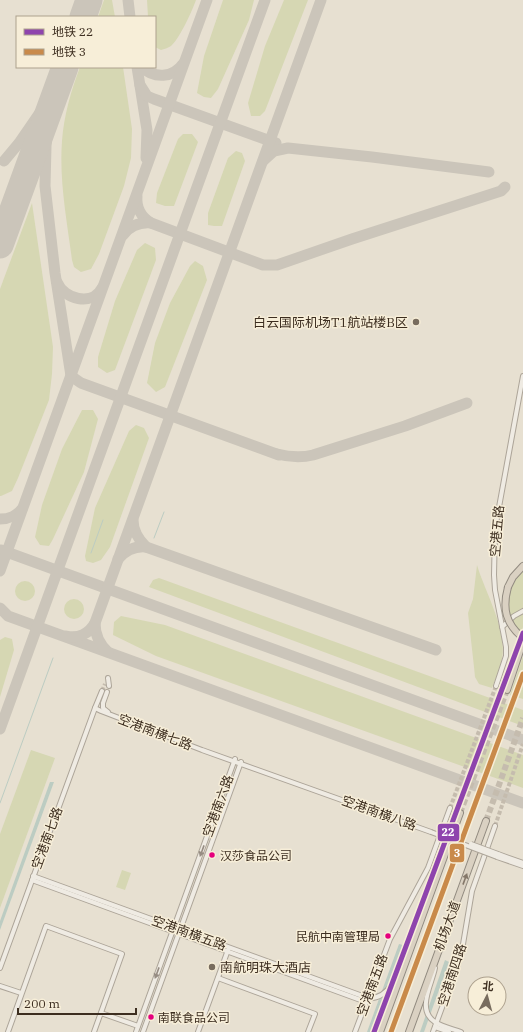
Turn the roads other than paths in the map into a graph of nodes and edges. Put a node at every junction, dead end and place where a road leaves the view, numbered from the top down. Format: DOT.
graph roads {
  1 [pos="523,376"];
  2 [pos="523,566"];
  3 [pos="498,611"];
  4 [pos="523,611"];
  5 [pos="514,616"];
  6 [pos="502,627"];
  7 [pos="523,638"];
  8 [pos="523,642"];
  9 [pos="496,686"];
  10 [pos="508,690"];
  11 [pos="102,691"];
  12 [pos="107,692"];
  13 [pos="94,708"];
  14 [pos="235,760"];
  15 [pos="241,762"];
  16 [pos="450,808"];
  17 [pos="460,813"];
  18 [pos="486,821"];
  19 [pos="495,826"];
  20 [pos="498,855"];
  21 [pos="523,863"];
  22 [pos="523,866"];
  23 [pos="33,878"];
  24 [pos="173,930"];
  25 [pos="417,931"];
  26 [pos="180,932"];
  27 [pos="228,950"];
  28 [pos="437,955"];
  29 [pos="0,968"];
  30 [pos="218,978"];
  31 [pos="0,986"];
  32 [pos="21,993"];
  33 [pos="367,1000"];
  34 [pos="100,1013"];
  35 [pos="435,1025"];
  36 [pos="138,1026"];
  37 [pos="8,1032"];
  38 [pos="94,1032"];
  39 [pos="136,1032"];
  40 [pos="143,1032"];
  41 [pos="198,1032"];
  42 [pos="308,1032"];
  43 [pos="355,1032"];
  44 [pos="380,1032"];
  45 [pos="409,1032"];
  46 [pos="433,1032"];
  47 [pos="449,1032"];
  48 [pos="461,1032"];
  1 -- 3 [label="street, 空港五路"];
  2 -- 7 [label="highway, bridge"];
  3 -- 5 [label="street"];
  3 -- 6 [label="street, 空港五路"];
  4 -- 5 [label="street"];
  5 -- 6 [label="street"];
  6 -- 9 [label="street, 空港五路"];
  8 -- 10 [label="highway"];
  11 -- 13 [label="street"];
  12 -- 14 [label="street, 空港南横七路"];
  13 -- 14 [label="street, 空港南横七路"];
  13 -- 23 [label="street, 空港南七路"];
  14 -- 15 [label="street, 空港南横八路"];
  14 -- 24 [label="street, 空港南六路, one-way"];
  15 -- 20 [label="street, 空港南横八路, bridge"];
  15 -- 26 [label="street, 空港南六路"];
  16 -- 33 [label="street, 空港南五路"];
  17 -- 25 [label="highway, 机场大道"];
  28 -- 18 [label="highway, 机场大道, one-way"];
  19 -- 35 [label="street, 空港南四路"];
  20 -- 21 [label="street, 空港南横八路"];
  20 -- 22 [label="street, 空港南横八路"];
  23 -- 24 [label="street, 空港南横五路"];
  23 -- 29 [label="street, 空港南七路"];
  24 -- 26 [label="street, 空港南横五路"];
  24 -- 36 [label="street, 空港南六路, one-way"];
  25 -- 33 [label="street, 空港南横五路"];
  25 -- 44 [label="highway, 机场大道"];
  26 -- 27 [label="street, 空港南横五路"];
  26 -- 40 [label="street, 空港南六路"];
  27 -- 30 [label="street"];
  27 -- 33 [label="street, 空港南横五路"];
  28 -- 35 [label="street"];
  28 -- 45 [label="highway, 机场大道"];
  30 -- 41 [label="street"];
  30 -- 42 [label="street"];
  31 -- 32 [label="street"];
  32 -- 34 [label="street"];
  32 -- 37 [label="street"];
  33 -- 43 [label="street, 空港南五路"];
  34 -- 36 [label="street"];
  34 -- 38 [label="street"];
  35 -- 46 [label="street, 空港南四路"];
  35 -- 47 [label="street"];
  35 -- 48 [label="street"];
  36 -- 39 [label="street, 空港南六路"];
}
